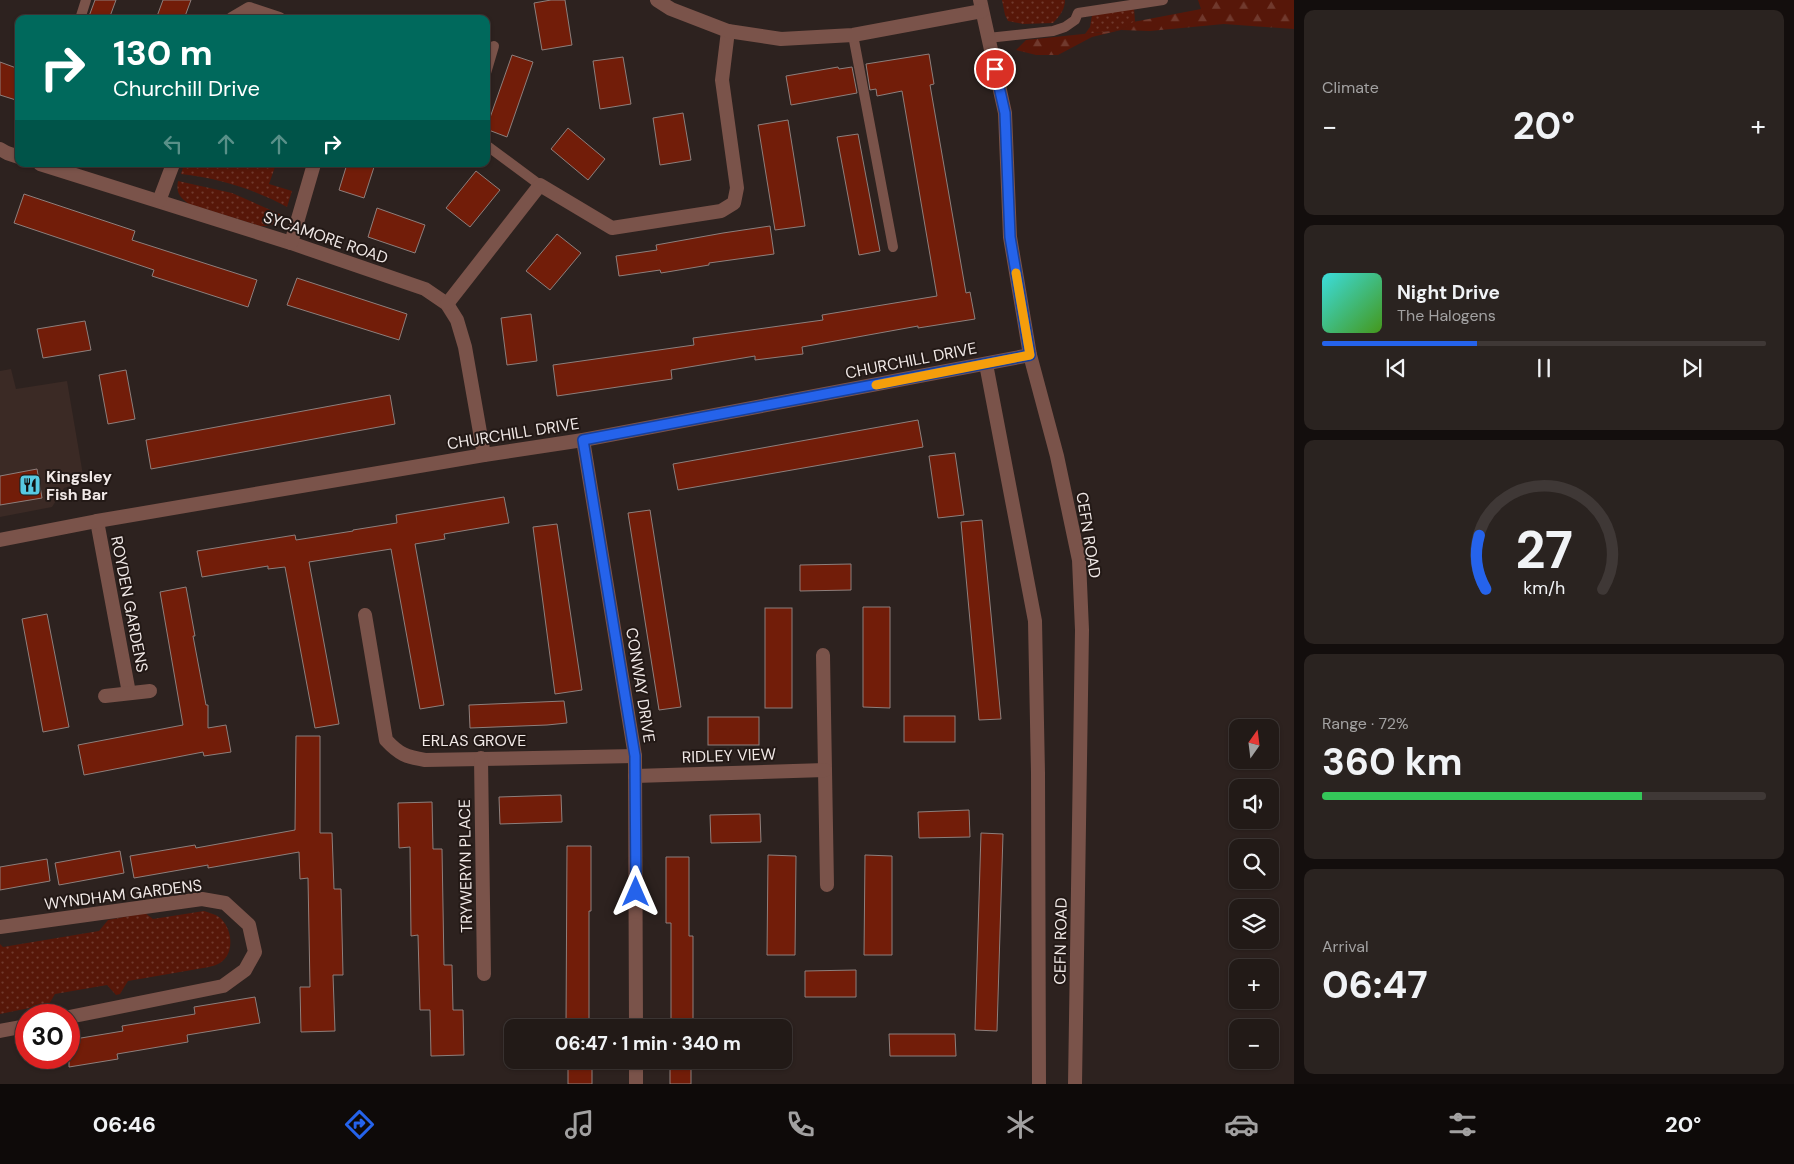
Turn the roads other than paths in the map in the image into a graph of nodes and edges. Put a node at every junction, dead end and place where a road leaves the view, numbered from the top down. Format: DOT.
graph roads {
  1 [pos="86,0"];
  2 [pos="657,0"];
  3 [pos="1163,0"];
  4 [pos="981,6"];
  5 [pos="81,15"];
  6 [pos="239,15"];
  7 [pos="267,15"];
  8 [pos="728,31"];
  9 [pos="853,35"];
  10 [pos="988,38"];
  11 [pos="494,46"];
  12 [pos="490,60"];
  13 [pos="490,148"];
  14 [pos="0,149"];
  15 [pos="15,156"];
  16 [pos="50,167"];
  17 [pos="172,167"];
  18 [pos="313,167"];
  19 [pos="540,185"];
  20 [pos="159,200"];
  21 [pos="292,243"];
  22 [pos="893,247"];
  23 [pos="447,304"];
  24 [pos="1030,355"];
  25 [pos="986,364"];
  26 [pos="583,440"];
  27 [pos="484,456"];
  28 [pos="97,521"];
  29 [pos="0,540"];
  30 [pos="366,615"];
  31 [pos="823,655"];
  32 [pos="150,692"];
  33 [pos="129,693"];
  34 [pos="105,696"];
  35 [pos="635,756"];
  36 [pos="481,758"];
  37 [pos="825,770"];
  38 [pos="635,776"];
  39 [pos="827,885"];
  40 [pos="0,927"];
  41 [pos="484,974"];
  42 [pos="80,1015"];
  43 [pos="636,1019"];
  44 [pos="15,1028"];
  45 [pos="0,1031"];
  46 [pos="636,1069"];
  47 [pos="636,1084"];
  48 [pos="1039,1084"];
  49 [pos="1076,1084"];
  1 -- 5 [label="lane"];
  2 -- 8 [label="street"];
  3 -- 10 [label="lane"];
  4 -- 9 [label="street"];
  4 -- 10 [label="street, CEFN ROAD"];
  6 -- 7 [label="street"];
  8 -- 9 [label="street"];
  8 -- 19 [label="street"];
  9 -- 22 [label="lane"];
  10 -- 24 [label="street, CEFN ROAD"];
  11 -- 12 [label="lane"];
  13 -- 19 [label="lane"];
  14 -- 15 [label="street"];
  16 -- 20 [label="street, SYCAMORE ROAD"];
  17 -- 20 [label="street"];
  18 -- 21 [label="street"];
  19 -- 23 [label="street"];
  20 -- 21 [label="street, SYCAMORE ROAD"];
  21 -- 23 [label="street, SYCAMORE ROAD"];
  23 -- 27 [label="street, SYCAMORE ROAD"];
  24 -- 25 [label="street, CHURCHILL DRIVE"];
  24 -- 49 [label="street, CEFN ROAD"];
  25 -- 26 [label="street, CHURCHILL DRIVE"];
  25 -- 48 [label="street, CEFN ROAD"];
  26 -- 27 [label="street, CHURCHILL DRIVE"];
  26 -- 35 [label="street, CONWAY DRIVE"];
  27 -- 28 [label="street, CHURCHILL DRIVE"];
  28 -- 29 [label="street, CHURCHILL DRIVE"];
  28 -- 33 [label="street, ROYDEN GARDENS"];
  30 -- 36 [label="street, ERLAS GROVE"];
  31 -- 37 [label="street"];
  32 -- 33 [label="street, ROYDEN GARDENS"];
  33 -- 34 [label="street, ROYDEN GARDENS"];
  35 -- 36 [label="street, ERLAS GROVE"];
  35 -- 38 [label="street, CONWAY DRIVE"];
  36 -- 41 [label="street, TRYWERYN PLACE"];
  37 -- 38 [label="street, RIDLEY VIEW"];
  37 -- 39 [label="street"];
  38 -- 43 [label="street, CONWAY DRIVE"];
  40 -- 42 [label="street, WYNDHAM GARDENS"];
  44 -- 45 [label="street"];
  46 -- 47 [label="street"];
}
